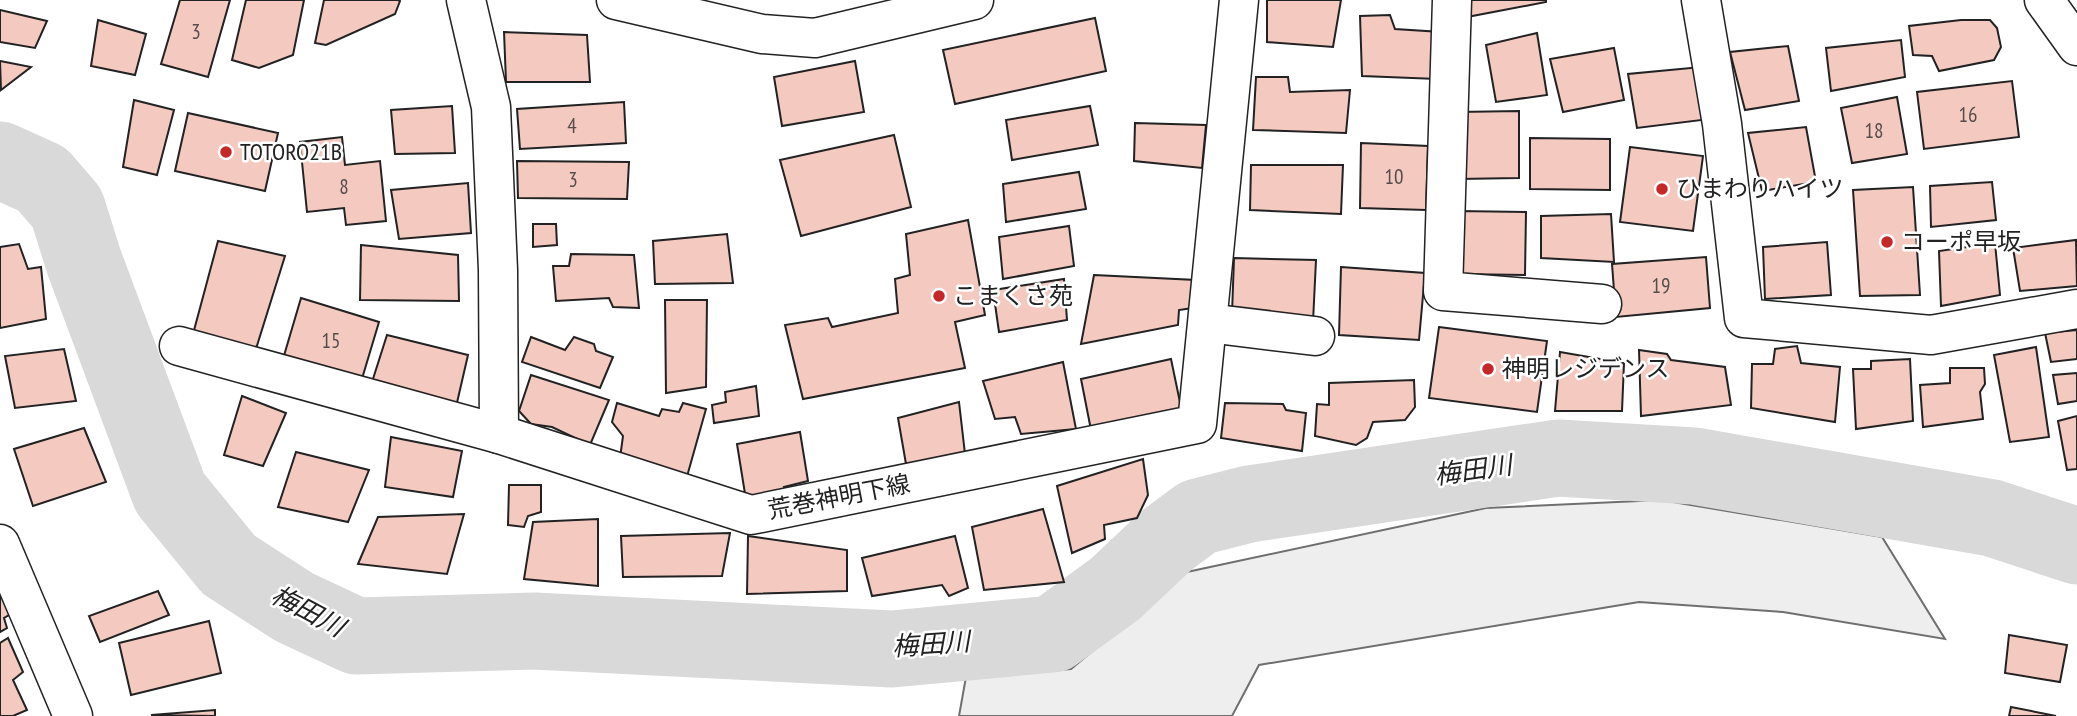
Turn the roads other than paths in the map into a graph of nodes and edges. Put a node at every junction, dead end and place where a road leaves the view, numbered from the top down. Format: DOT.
graph roads {
  1 [pos="466,0"];
  2 [pos="616,0"];
  3 [pos="974,0"];
  4 [pos="1240,0"];
  5 [pos="1452,0"];
  6 [pos="1701,0"];
  7 [pos="2044,0"];
  8 [pos="2077,46"];
  9 [pos="1602,304"];
  10 [pos="2077,309"];
  11 [pos="1208,323"];
  12 [pos="1315,336"];
  13 [pos="179,346"];
  14 [pos="499,435"];
  15 [pos="0,544"];
  16 [pos="73,716"];
  1 -- 14 [label="street"];
  2 -- 3 [label="street"];
  4 -- 11 [label="street, 荒巻神明下線"];
  5 -- 9 [label="street"];
  6 -- 10 [label="street"];
  7 -- 8 [label="street"];
  11 -- 12 [label="street"];
  11 -- 14 [label="street, 荒巻神明下線"];
  13 -- 14 [label="street"];
  15 -- 16 [label="street"];
}
